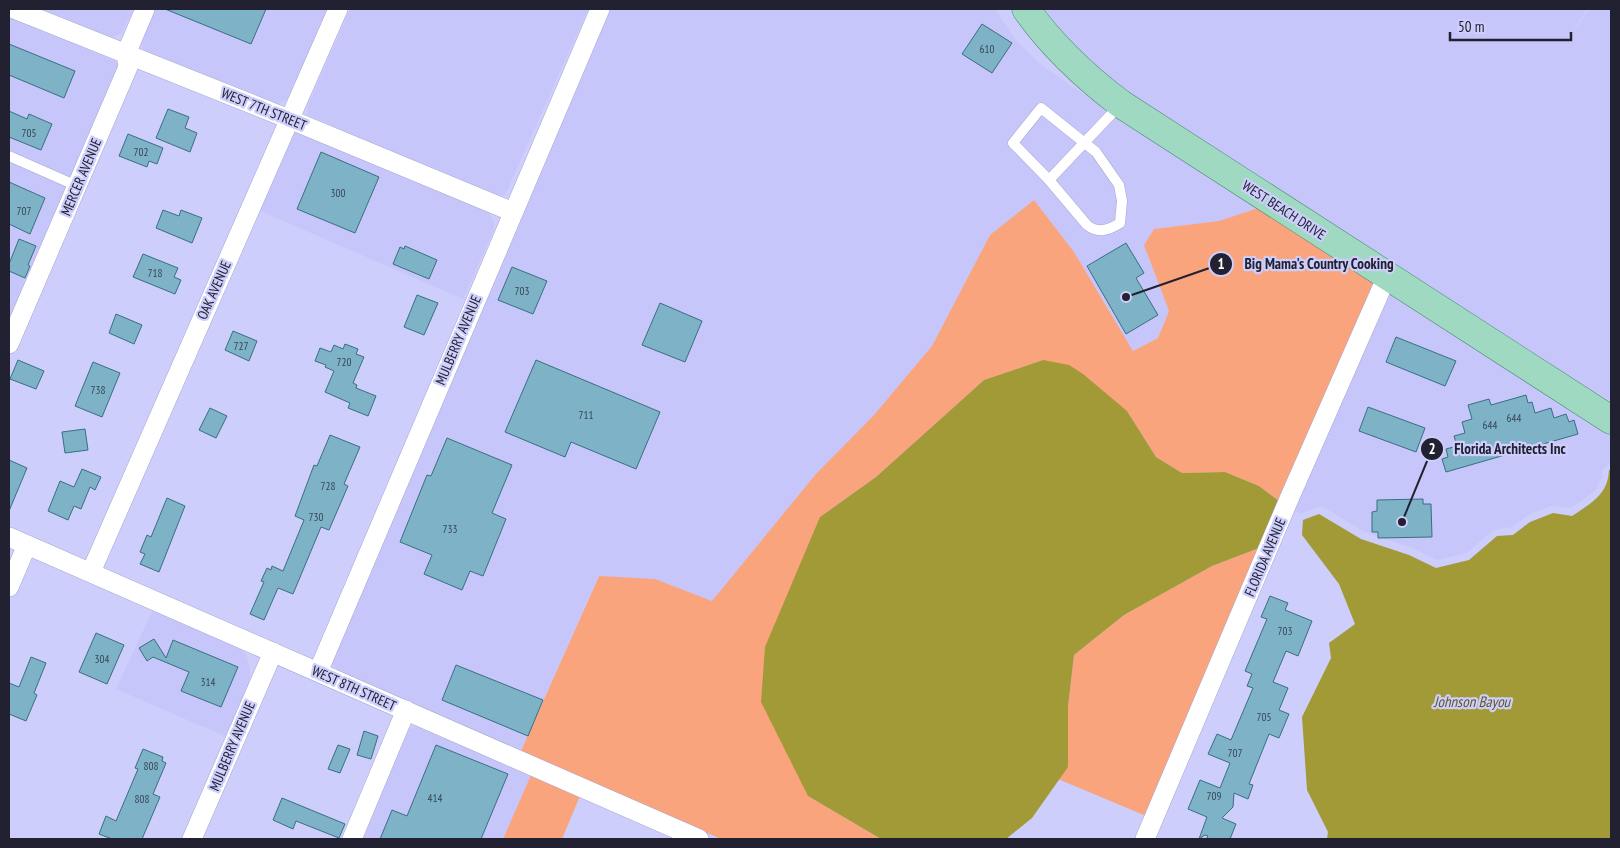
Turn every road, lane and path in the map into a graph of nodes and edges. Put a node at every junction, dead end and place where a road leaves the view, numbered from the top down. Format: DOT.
graph roads {
  1 [pos="14,9"];
  2 [pos="145,9"];
  3 [pos="338,9"];
  4 [pos="600,9"];
  5 [pos="1026,9"];
  6 [pos="126,54"];
  7 [pos="1120,104"];
  8 [pos="289,119"];
  9 [pos="1085,143"];
  10 [pos="9,156"];
  11 [pos="1049,180"];
  12 [pos="77,186"];
  13 [pos="513,212"];
  14 [pos="1387,276"];
  15 [pos="9,344"];
  16 [pos="1611,420"];
  17 [pos="9,537"];
  18 [pos="27,545"];
  19 [pos="91,572"];
  20 [pos="9,587"];
  21 [pos="273,652"];
  22 [pos="318,672"];
  23 [pos="406,710"];
  24 [pos="192,839"];
  25 [pos="352,839"];
  26 [pos="698,839"];
  27 [pos="1145,839"];
  1 -- 6 [label="street, WEST 7TH STREET"];
  2 -- 6 [label="street, MERCER AVENUE"];
  3 -- 8 [label="street, OAK AVENUE"];
  4 -- 13 [label="street, MULBERRY AVENUE"];
  5 -- 7 [label="main road, WEST BEACH DRIVE"];
  6 -- 8 [label="street, WEST 7TH STREET"];
  6 -- 12 [label="street, MERCER AVENUE"];
  7 -- 9 [label="lane"];
  7 -- 14 [label="main road, WEST BEACH DRIVE"];
  8 -- 13 [label="street, WEST 7TH STREET"];
  8 -- 19 [label="street, OAK AVENUE"];
  9 -- 11 [label="lane"];
  9 -- 11 [label="lane"];
  9 -- 11 [label="lane"];
  10 -- 12 [label="lane"];
  12 -- 15 [label="street, MERCER AVENUE"];
  13 -- 22 [label="street, MULBERRY AVENUE"];
  14 -- 16 [label="main road, WEST BEACH DRIVE"];
  14 -- 27 [label="street, FLORIDA AVENUE"];
  17 -- 18 [label="street, WEST 8TH STREET"];
  18 -- 19 [label="street, WEST 8TH STREET"];
  18 -- 20 [label="street"];
  19 -- 21 [label="street, WEST 8TH STREET"];
  21 -- 22 [label="street, WEST 8TH STREET"];
  21 -- 24 [label="street, MULBERRY AVENUE"];
  22 -- 23 [label="street, WEST 8TH STREET"];
  23 -- 25 [label="street"];
  23 -- 26 [label="street, WEST 8TH STREET"];
}
